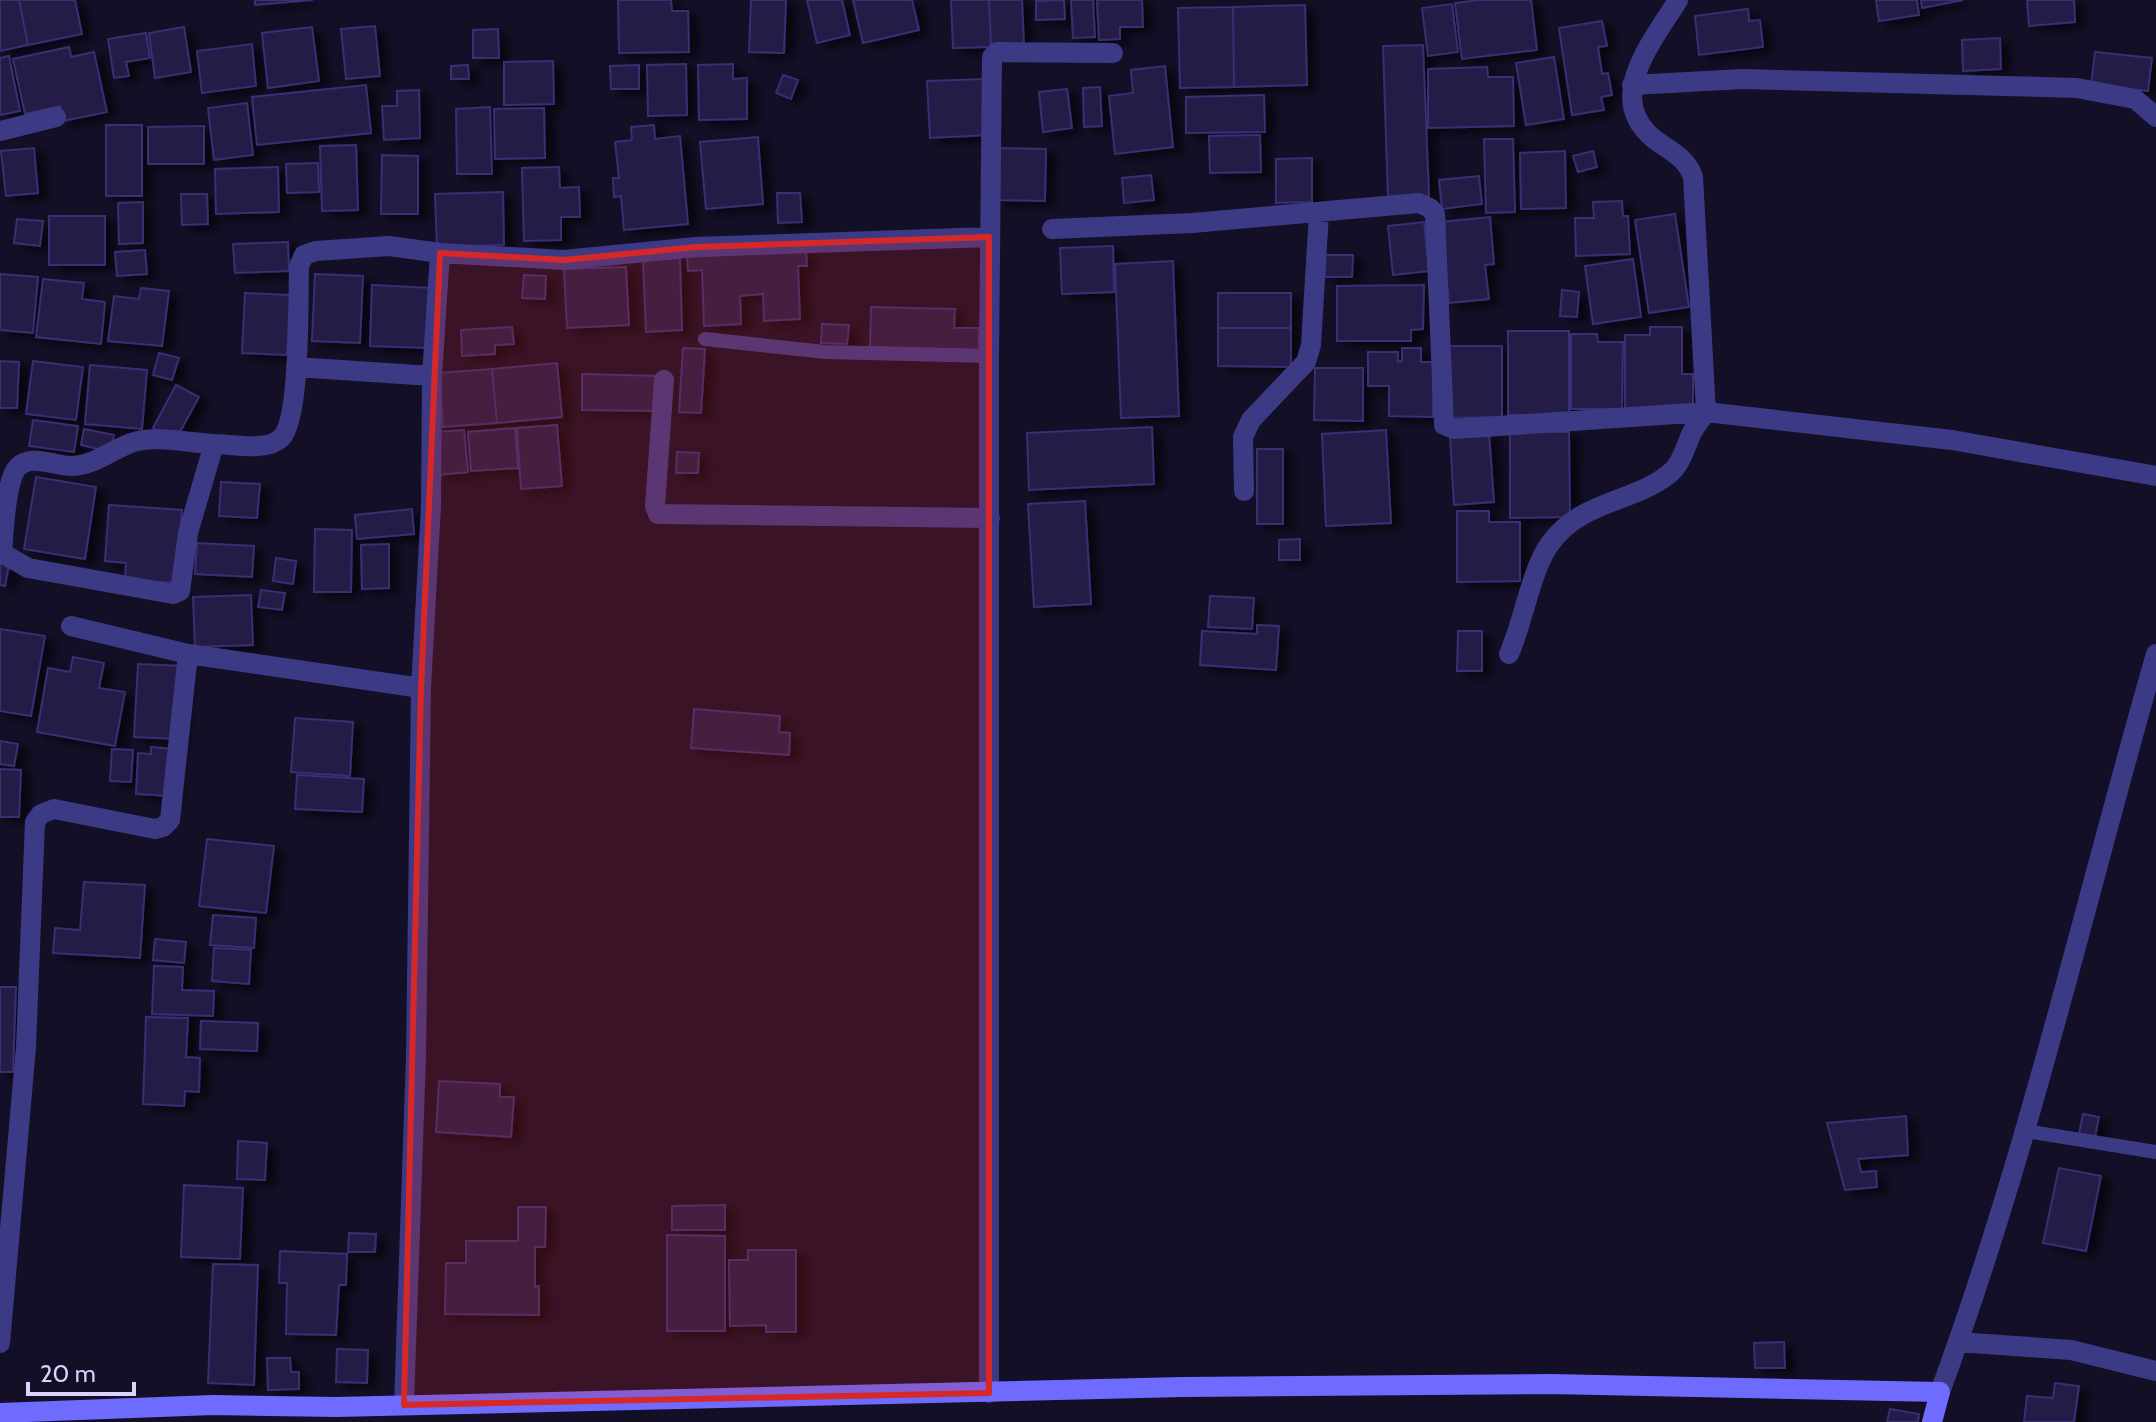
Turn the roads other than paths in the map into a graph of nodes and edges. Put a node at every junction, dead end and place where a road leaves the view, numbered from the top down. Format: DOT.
graph roads {
  1 [pos="1678,0"];
  2 [pos="1113,53"];
  3 [pos="1632,85"];
  4 [pos="56,117"];
  5 [pos="2156,117"];
  6 [pos="0,131"];
  7 [pos="1319,213"];
  8 [pos="1052,229"];
  9 [pos="989,237"];
  10 [pos="440,253"];
  11 [pos="705,339"];
  12 [pos="989,356"];
  13 [pos="296,367"];
  14 [pos="432,376"];
  15 [pos="664,380"];
  16 [pos="1706,412"];
  17 [pos="214,444"];
  18 [pos="2156,476"];
  19 [pos="1244,491"];
  20 [pos="990,518"];
  21 [pos="1,552"];
  22 [pos="71,626"];
  23 [pos="188,654"];
  24 [pos="1509,654"];
  25 [pos="2156,654"];
  26 [pos="421,688"];
  27 [pos="2026,1131"];
  28 [pos="2156,1152"];
  29 [pos="1958,1342"];
  30 [pos="0,1343"];
  31 [pos="2156,1371"];
  32 [pos="1940,1392"];
  33 [pos="989,1393"];
  34 [pos="404,1405"];
  35 [pos="0,1413"];
  36 [pos="1932,1422"];
  1 -- 3 [label="street"];
  2 -- 9 [label="street"];
  3 -- 5 [label="street"];
  3 -- 16 [label="street"];
  4 -- 6 [label="street"];
  7 -- 8 [label="street"];
  7 -- 16 [label="street"];
  7 -- 19 [label="street"];
  9 -- 10 [label="street"];
  9 -- 12 [label="street"];
  10 -- 13 [label="street"];
  10 -- 14 [label="street"];
  11 -- 12 [label="lane"];
  12 -- 20 [label="street"];
  13 -- 14 [label="street"];
  13 -- 17 [label="street"];
  14 -- 26 [label="street"];
  15 -- 20 [label="street"];
  16 -- 18 [label="street"];
  16 -- 24 [label="street"];
  17 -- 21 [label="street"];
  17 -- 21 [label="street"];
  20 -- 33 [label="street"];
  22 -- 23 [label="street"];
  23 -- 26 [label="street"];
  23 -- 30 [label="street"];
  25 -- 27 [label="street"];
  26 -- 34 [label="street"];
  27 -- 28 [label="lane"];
  27 -- 29 [label="street"];
  29 -- 31 [label="street"];
  29 -- 32 [label="street"];
  32 -- 33 [label="street"];
  32 -- 36 [label="street"];
  33 -- 34 [label="street"];
  34 -- 35 [label="street"];
}
